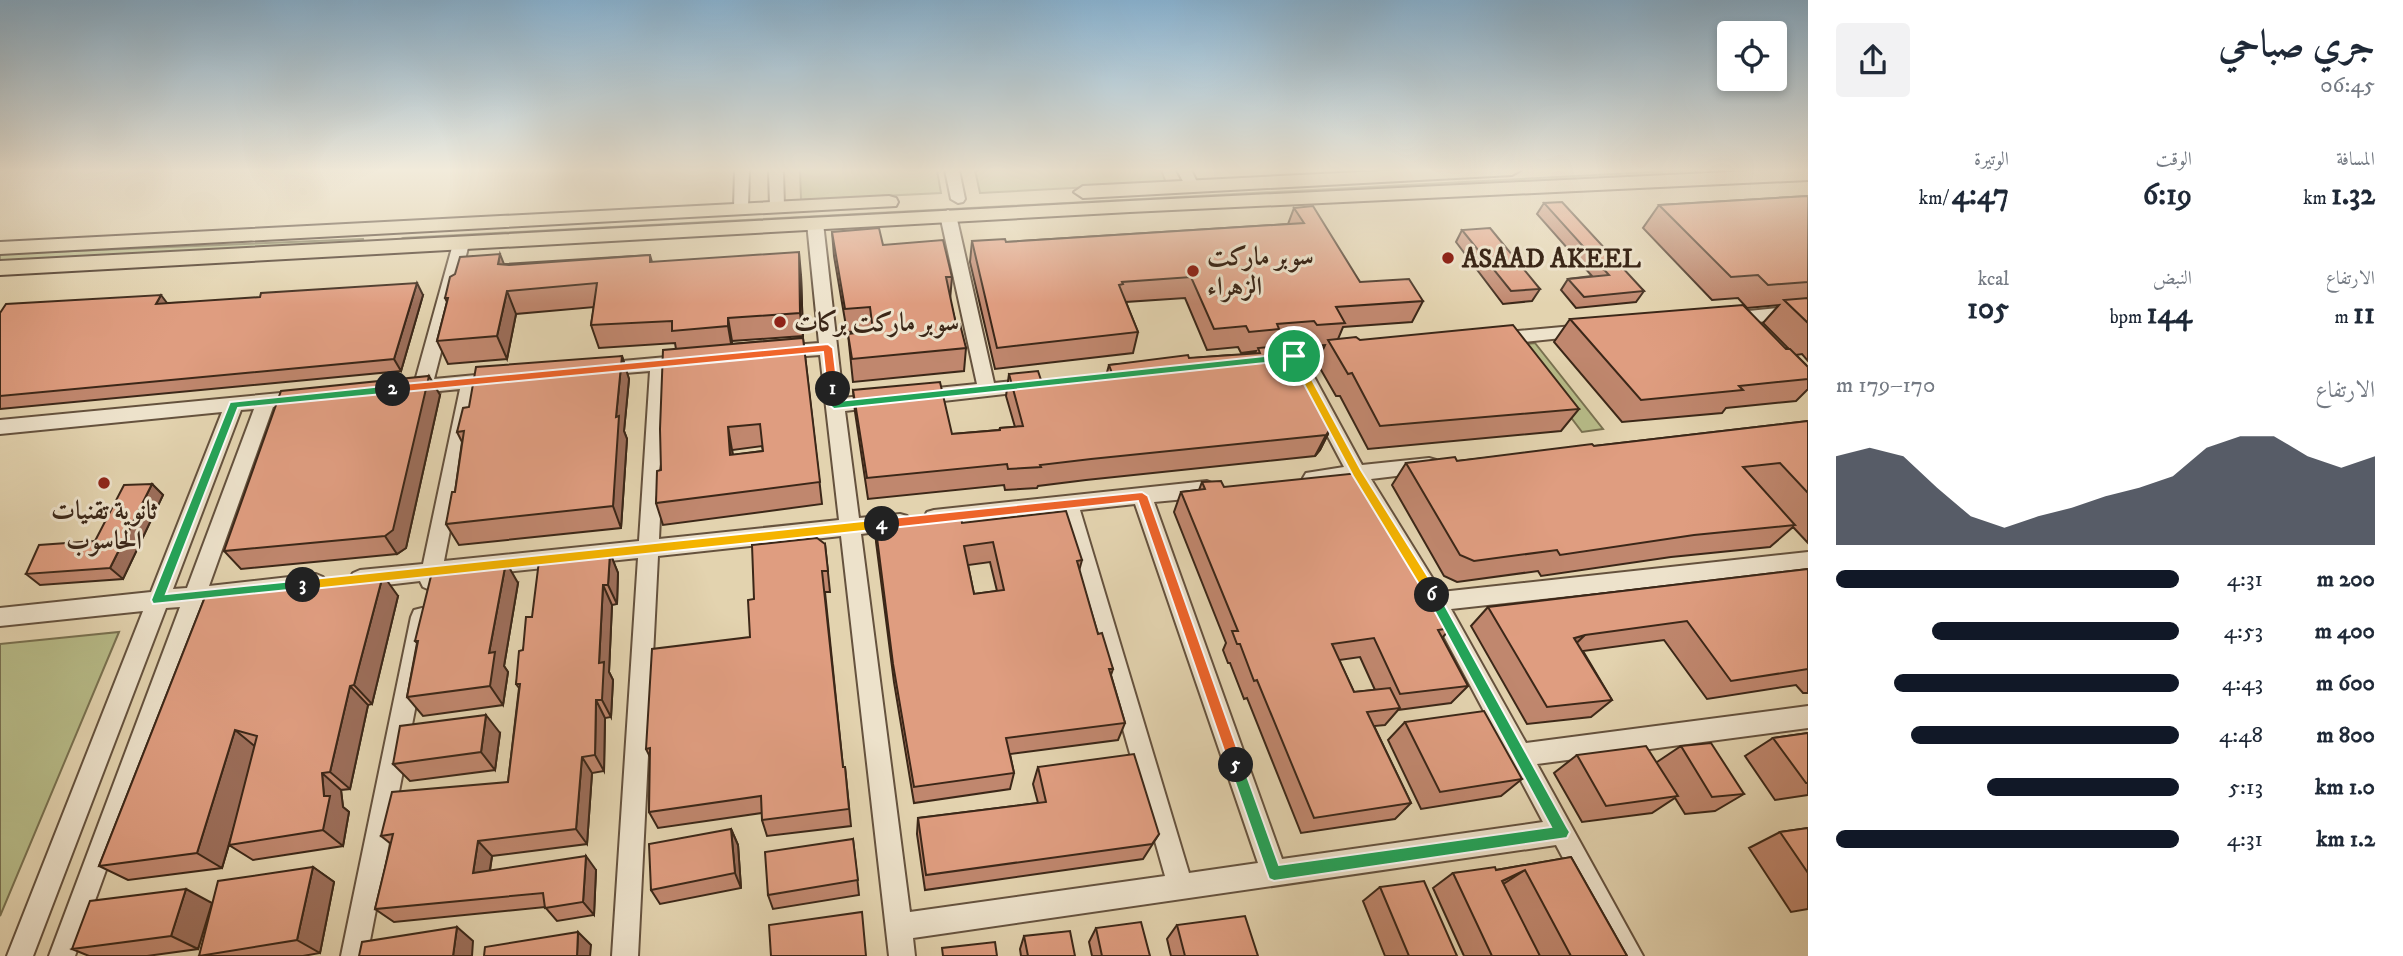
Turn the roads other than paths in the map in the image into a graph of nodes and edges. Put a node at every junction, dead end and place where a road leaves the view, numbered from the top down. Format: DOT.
graph roads {
  1 [pos="626,215"];
  2 [pos="887,215"];
  3 [pos="954,215"];
  4 [pos="815,223"];
  5 [pos="392,228"];
  6 [pos="461,244"];
  7 [pos="62,246"];
  8 [pos="0,248"];
  9 [pos="384,248"];
  10 [pos="49,265"];
  11 [pos="0,268"];
  12 [pos="1808,311"];
  13 [pos="1741,317"];
  14 [pos="1714,320"];
  15 [pos="1606,329"];
  16 [pos="1760,337"];
  17 [pos="1484,340"];
  18 [pos="828,348"];
  19 [pos="1362,350"];
  20 [pos="763,354"];
  21 [pos="1294,356"];
  22 [pos="711,359"];
  23 [pos="1254,361"];
  24 [pos="659,364"];
  25 [pos="578,372"];
  26 [pos="510,378"];
  27 [pos="470,382"];
  28 [pos="1054,383"];
  29 [pos="423,386"];
  30 [pos="397,389"];
  31 [pos="987,390"];
  32 [pos="318,396"];
  33 [pos="266,401"];
  34 [pos="234,405"];
  35 [pos="834,405"];
  36 [pos="0,427"];
  37 [pos="1452,463"];
  38 [pos="1357,473"];
  39 [pos="1290,480"];
  40 [pos="1223,488"];
  41 [pos="1142,496"];
  42 [pos="1068,504"];
  43 [pos="850,527"];
  44 [pos="648,548"];
  45 [pos="1808,561"];
  46 [pos="432,571"];
  47 [pos="194,596"];
  48 [pos="158,600"];
  49 [pos="1436,602"];
  50 [pos="0,617"];
  51 [pos="1808,717"];
  52 [pos="1520,755"];
  53 [pos="1562,832"];
  54 [pos="1274,873"];
  55 [pos="1180,885"];
  56 [pos="899,927"];
  57 [pos="20,956"];
  58 [pos="62,956"];
  59 [pos="354,956"];
  60 [pos="625,956"];
  61 [pos="902,956"];
  62 [pos="1630,956"];
  1 -- 5 [label="main road"];
  2 -- 4 [label="main road"];
  3 -- 31 [label="street"];
  4 -- 6 [label="main road"];
  4 -- 18 [label="street"];
  5 -- 7 [label="main road"];
  5 -- 9 [label="main road"];
  6 -- 9 [label="main road"];
  6 -- 29 [label="street"];
  7 -- 8 [label="main road"];
  7 -- 10 [label="main road"];
  9 -- 10 [label="main road"];
  10 -- 11 [label="main road"];
  12 -- 13 [label="street"];
  13 -- 14 [label="street"];
  13 -- 16 [label="street"];
  15 -- 17 [label="street"];
  18 -- 20 [label="street"];
  18 -- 35 [label="street"];
  19 -- 21 [label="street"];
  21 -- 23 [label="street"];
  21 -- 38 [label="street"];
  22 -- 24 [label="street"];
  24 -- 25 [label="street"];
  24 -- 44 [label="street"];
  26 -- 27 [label="street"];
  27 -- 29 [label="street"];
  27 -- 46 [label="street"];
  28 -- 31 [label="street"];
  29 -- 30 [label="street"];
  31 -- 35 [label="street"];
  32 -- 33 [label="street"];
  33 -- 34 [label="street"];
  33 -- 47 [label="street"];
  34 -- 36 [label="street"];
  34 -- 48 [label="street"];
  35 -- 43 [label="street"];
  37 -- 38 [label="street"];
  38 -- 39 [label="street"];
  38 -- 49 [label="street"];
  40 -- 41 [label="street"];
  41 -- 42 [label="street"];
  41 -- 54 [label="street"];
  42 -- 43 [label="street"];
  42 -- 55 [label="street"];
  43 -- 44 [label="street"];
  43 -- 56 [label="street"];
  44 -- 46 [label="street"];
  44 -- 60 [label="street"];
  45 -- 49 [label="street"];
  46 -- 47 [label="street"];
  46 -- 59 [label="street"];
  47 -- 48 [label="street"];
  47 -- 58 [label="street"];
  48 -- 50 [label="street"];
  48 -- 57 [label="street"];
  49 -- 52 [label="street"];
  51 -- 52 [label="street"];
  52 -- 53 [label="street"];
  53 -- 54 [label="street"];
  53 -- 62 [label="street"];
  54 -- 55 [label="street"];
  55 -- 56 [label="street"];
  56 -- 61 [label="street"];
}
